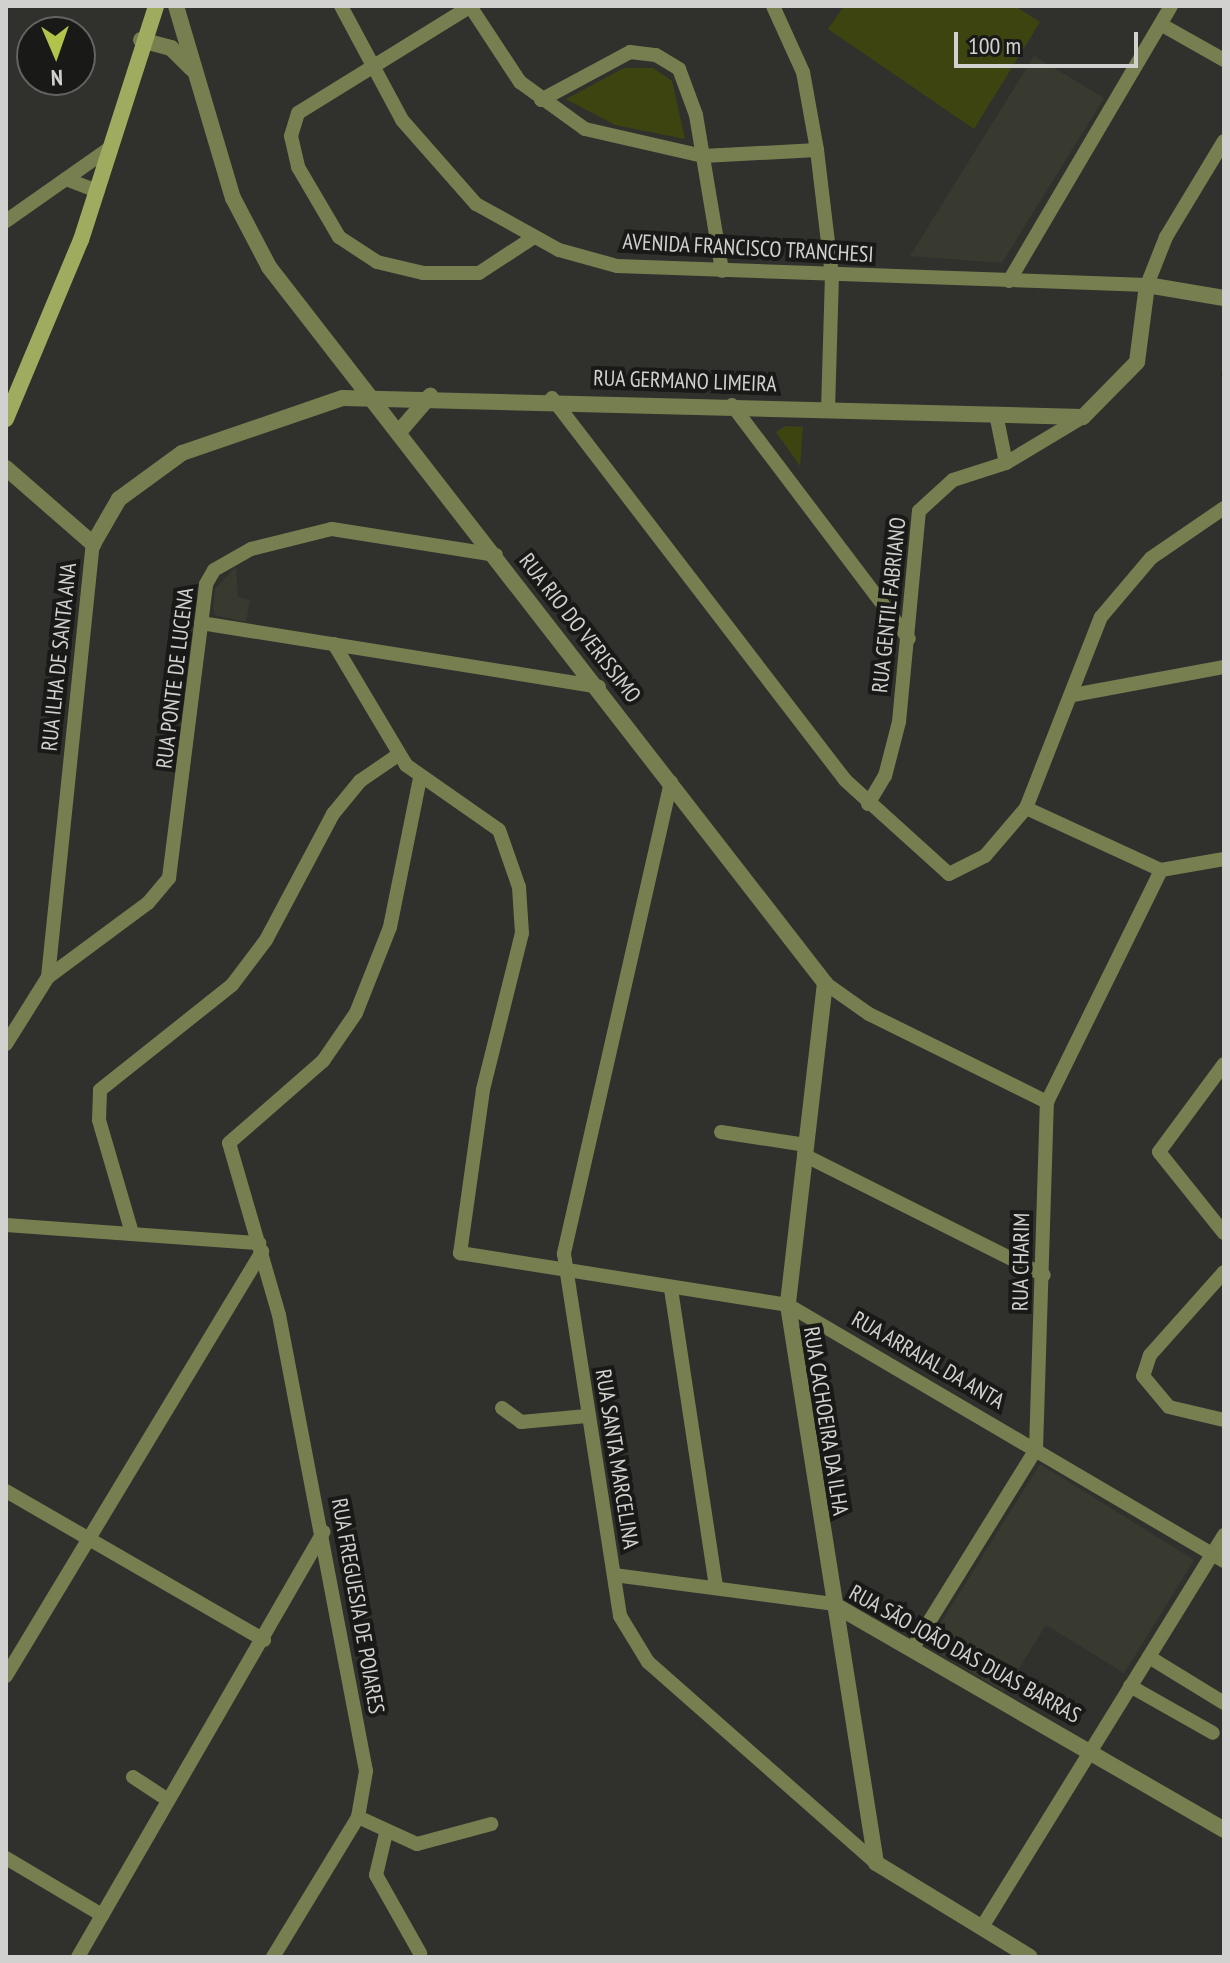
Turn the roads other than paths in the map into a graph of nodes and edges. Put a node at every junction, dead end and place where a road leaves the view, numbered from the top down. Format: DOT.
graph roads {
  1 [pos="156,6"];
  2 [pos="176,6"];
  3 [pos="341,6"];
  4 [pos="471,6"];
  5 [pos="773,6"];
  6 [pos="1171,6"];
  7 [pos="1162,25"];
  8 [pos="141,40"];
  9 [pos="1224,60"];
  10 [pos="369,67"];
  11 [pos="196,74"];
  12 [pos="541,100"];
  13 [pos="1224,141"];
  14 [pos="110,148"];
  15 [pos="817,150"];
  16 [pos="703,156"];
  17 [pos="66,179"];
  18 [pos="98,191"];
  19 [pos="6,221"];
  20 [pos="534,237"];
  21 [pos="722,271"];
  22 [pos="832,275"];
  23 [pos="1009,281"];
  24 [pos="1147,285"];
  25 [pos="1224,298"];
  26 [pos="372,395"];
  27 [pos="430,396"];
  28 [pos="552,398"];
  29 [pos="732,405"];
  30 [pos="828,408"];
  31 [pos="996,414"];
  32 [pos="1083,417"];
  33 [pos="6,419"];
  34 [pos="399,432"];
  35 [pos="1006,463"];
  36 [pos="6,468"];
  37 [pos="1224,508"];
  38 [pos="93,544"];
  39 [pos="496,555"];
  40 [pos="201,623"];
  41 [pos="909,639"];
  42 [pos="334,644"];
  43 [pos="1224,667"];
  44 [pos="599,687"];
  45 [pos="1073,695"];
  46 [pos="398,755"];
  47 [pos="420,778"];
  48 [pos="671,782"];
  49 [pos="868,804"];
  50 [pos="1026,808"];
  51 [pos="1224,859"];
  52 [pos="1161,870"];
  53 [pos="48,977"];
  54 [pos="825,983"];
  55 [pos="6,1044"];
  56 [pos="1224,1064"];
  57 [pos="1047,1102"];
  58 [pos="721,1132"];
  59 [pos="805,1150"];
  60 [pos="6,1225"];
  61 [pos="132,1233"];
  62 [pos="1224,1233"];
  63 [pos="260,1247"];
  64 [pos="1224,1272"];
  65 [pos="564,1273"];
  66 [pos="1044,1275"];
  67 [pos="671,1289"];
  68 [pos="788,1305"];
  69 [pos="502,1408"];
  70 [pos="587,1416"];
  71 [pos="1224,1420"];
  72 [pos="1036,1449"];
  73 [pos="6,1491"];
  74 [pos="323,1532"];
  75 [pos="1224,1535"];
  76 [pos="85,1538"];
  77 [pos="1218,1558"];
  78 [pos="614,1575"];
  79 [pos="716,1587"];
  80 [pos="833,1604"];
  81 [pos="264,1640"];
  82 [pos="914,1646"];
  83 [pos="1149,1657"];
  84 [pos="6,1674"];
  85 [pos="1130,1686"];
  86 [pos="1224,1703"];
  87 [pos="1213,1733"];
  88 [pos="1090,1750"];
  89 [pos="133,1777"];
  90 [pos="168,1800"];
  91 [pos="358,1817"];
  92 [pos="491,1824"];
  93 [pos="1224,1830"];
  94 [pos="386,1833"];
  95 [pos="6,1858"];
  96 [pos="876,1863"];
  97 [pos="102,1915"];
  98 [pos="982,1927"];
  99 [pos="420,1953"];
  100 [pos="78,1957"];
  101 [pos="273,1957"];
  102 [pos="1030,1957"];
  1 -- 8 [label="main road"];
  2 -- 11 [label="street, RUA RIO DO VERISSIMO"];
  3 -- 10 [label="street, AVENIDA FRANCISCO TRANCHESI"];
  4 -- 10 [label="street"];
  4 -- 12 [label="street"];
  5 -- 15 [label="street"];
  6 -- 7 [label="street"];
  7 -- 9 [label="street"];
  7 -- 23 [label="street"];
  8 -- 11 [label="street, RUA RIO DO VERISSIMO"];
  8 -- 14 [label="main road"];
  10 -- 20 [label="street, AVENIDA FRANCISCO TRANCHESI"];
  10 -- 20 [label="street"];
  11 -- 26 [label="street, RUA RIO DO VERISSIMO"];
  12 -- 16 [label="street"];
  12 -- 16 [label="street"];
  13 -- 24 [label="street"];
  14 -- 17 [label="street"];
  14 -- 18 [label="main road"];
  15 -- 16 [label="street"];
  15 -- 22 [label="street"];
  16 -- 21 [label="street"];
  17 -- 18 [label="street"];
  17 -- 19 [label="street"];
  18 -- 33 [label="main road"];
  20 -- 21 [label="street, AVENIDA FRANCISCO TRANCHESI"];
  21 -- 22 [label="street, AVENIDA FRANCISCO TRANCHESI"];
  22 -- 23 [label="street, AVENIDA FRANCISCO TRANCHESI"];
  22 -- 30 [label="street"];
  23 -- 24 [label="street, AVENIDA FRANCISCO TRANCHESI"];
  24 -- 25 [label="street, AVENIDA FRANCISCO TRANCHESI"];
  24 -- 32 [label="street, RUA GENTIL FABRIANO"];
  26 -- 27 [label="street, RUA GERMANO LIMEIRA"];
  26 -- 34 [label="street, RUA RIO DO VERISSIMO"];
  26 -- 38 [label="street, RUA ILHA DE SANTA ANA"];
  27 -- 28 [label="street, RUA GERMANO LIMEIRA"];
  27 -- 34 [label="street"];
  28 -- 29 [label="street, RUA GERMANO LIMEIRA"];
  28 -- 49 [label="street"];
  29 -- 30 [label="street, RUA GERMANO LIMEIRA"];
  29 -- 41 [label="street"];
  30 -- 31 [label="street, RUA GERMANO LIMEIRA"];
  31 -- 32 [label="street, RUA GERMANO LIMEIRA"];
  31 -- 35 [label="street"];
  32 -- 35 [label="street, RUA GENTIL FABRIANO"];
  34 -- 39 [label="street, RUA RIO DO VERISSIMO"];
  35 -- 41 [label="street, RUA GENTIL FABRIANO"];
  36 -- 38 [label="street"];
  37 -- 45 [label="street"];
  38 -- 53 [label="street, RUA ILHA DE SANTA ANA"];
  39 -- 40 [label="street, RUA PONTE DE LUCENA"];
  39 -- 44 [label="street, RUA RIO DO VERISSIMO"];
  40 -- 42 [label="street"];
  40 -- 53 [label="street, RUA PONTE DE LUCENA"];
  41 -- 49 [label="street, RUA GENTIL FABRIANO"];
  42 -- 44 [label="street"];
  42 -- 46 [label="street"];
  43 -- 45 [label="street"];
  44 -- 48 [label="street, RUA RIO DO VERISSIMO"];
  45 -- 50 [label="street"];
  46 -- 47 [label="street"];
  46 -- 61 [label="street"];
  47 -- 63 [label="street, RUA FREGUESIA DE POIARES"];
  47 -- 65 [label="street, RUA ARRAIAL DA ANTA"];
  48 -- 54 [label="street, RUA RIO DO VERISSIMO"];
  48 -- 65 [label="street, RUA SANTA MARCELINA"];
  49 -- 50 [label="street"];
  50 -- 52 [label="street"];
  51 -- 52 [label="street"];
  52 -- 57 [label="street, RUA CHARIM"];
  53 -- 55 [label="street, RUA ILHA DE SANTA ANA"];
  54 -- 57 [label="street, RUA RIO DO VERISSIMO"];
  54 -- 59 [label="street, RUA CACHOEIRA DA ILHA"];
  56 -- 62 [label="street"];
  57 -- 66 [label="street, RUA CHARIM"];
  58 -- 59 [label="street"];
  59 -- 66 [label="street"];
  59 -- 68 [label="street, RUA CACHOEIRA DA ILHA"];
  60 -- 61 [label="street"];
  61 -- 63 [label="street"];
  63 -- 74 [label="street, RUA FREGUESIA DE POIARES"];
  63 -- 76 [label="street"];
  64 -- 71 [label="street"];
  65 -- 67 [label="street, RUA ARRAIAL DA ANTA"];
  65 -- 70 [label="street, RUA SANTA MARCELINA"];
  66 -- 72 [label="street, RUA CHARIM"];
  67 -- 68 [label="street, RUA ARRAIAL DA ANTA"];
  67 -- 79 [label="street"];
  68 -- 72 [label="street, RUA ARRAIAL DA ANTA"];
  68 -- 80 [label="street, RUA CACHOEIRA DA ILHA"];
  69 -- 70 [label="street"];
  70 -- 78 [label="street, RUA SANTA MARCELINA"];
  72 -- 77 [label="street, RUA ARRAIAL DA ANTA"];
  72 -- 82 [label="street, RUA CHARIM"];
  73 -- 76 [label="street"];
  74 -- 81 [label="street"];
  74 -- 91 [label="street, RUA FREGUESIA DE POIARES"];
  75 -- 77 [label="street"];
  76 -- 81 [label="street"];
  76 -- 84 [label="street"];
  77 -- 83 [label="street"];
  78 -- 79 [label="street, RUA SÃO JOÃO DAS DUAS BARRAS"];
  78 -- 96 [label="street, RUA SANTA MARCELINA"];
  79 -- 80 [label="street, RUA SÃO JOÃO DAS DUAS BARRAS"];
  80 -- 82 [label="street, RUA SÃO JOÃO DAS DUAS BARRAS"];
  80 -- 96 [label="street, RUA CACHOEIRA DA ILHA"];
  81 -- 90 [label="street"];
  82 -- 88 [label="street, RUA SÃO JOÃO DAS DUAS BARRAS"];
  83 -- 85 [label="street"];
  83 -- 86 [label="street"];
  85 -- 87 [label="street"];
  85 -- 88 [label="street"];
  88 -- 93 [label="street, RUA SÃO JOÃO DAS DUAS BARRAS"];
  88 -- 98 [label="street"];
  89 -- 90 [label="street"];
  90 -- 97 [label="street"];
  91 -- 94 [label="street"];
  91 -- 101 [label="street, RUA FREGUESIA DE POIARES"];
  92 -- 94 [label="street"];
  94 -- 99 [label="street"];
  95 -- 97 [label="street"];
  96 -- 98 [label="street, RUA SANTA MARCELINA"];
  97 -- 100 [label="street"];
  98 -- 102 [label="street, RUA SANTA MARCELINA"];
}
